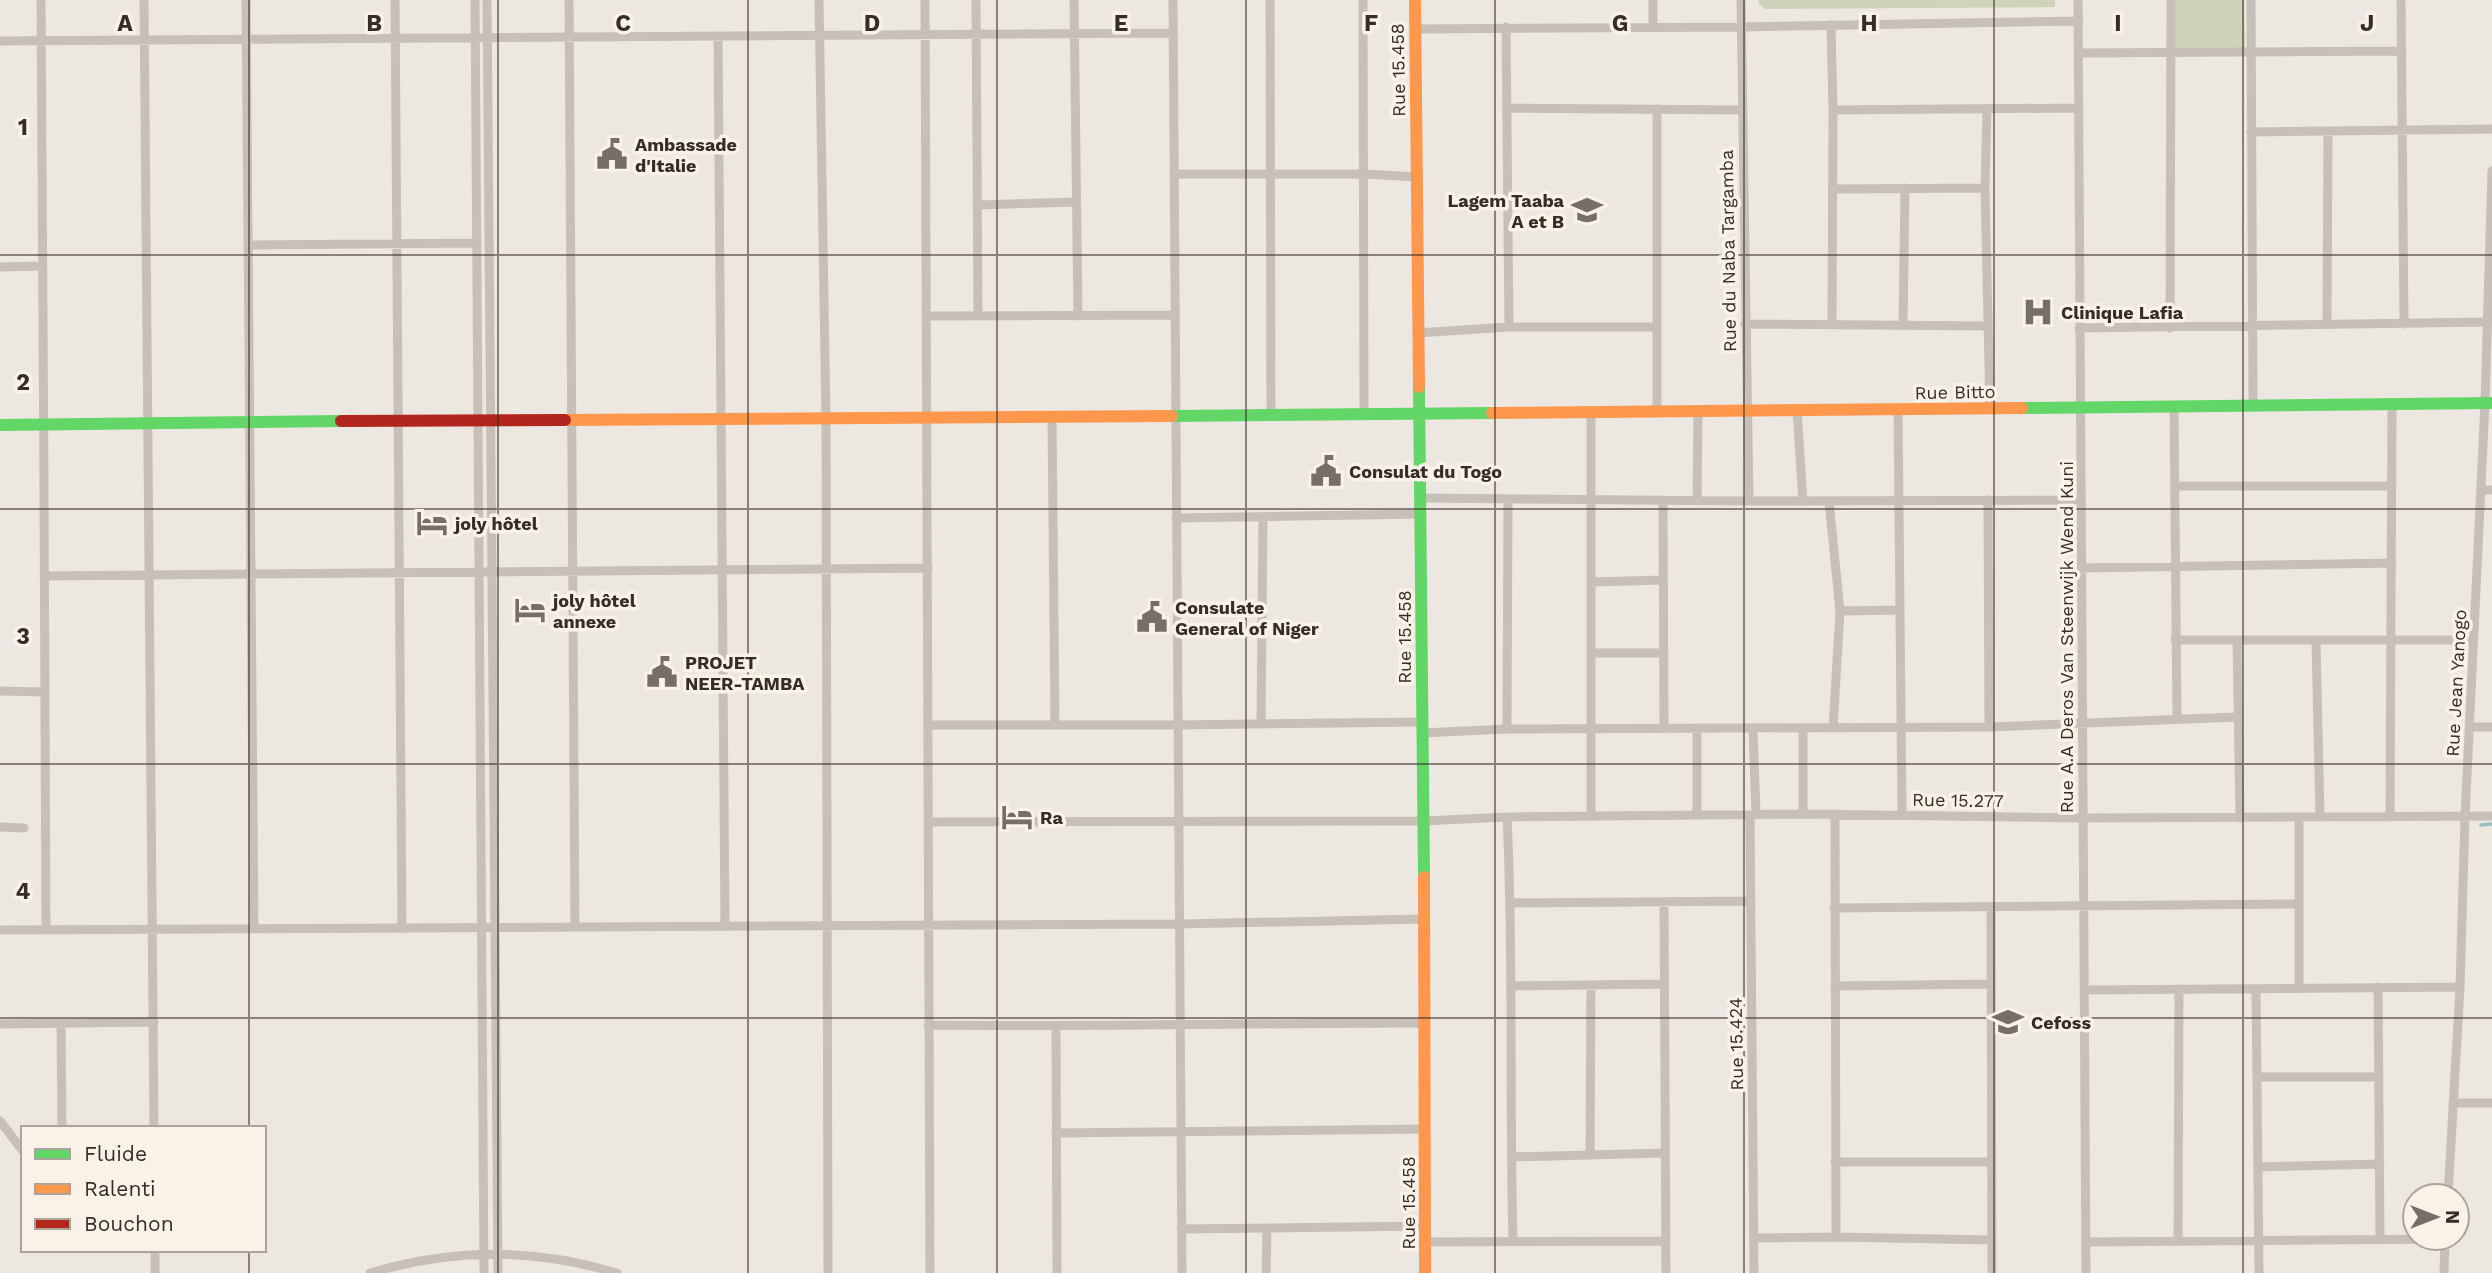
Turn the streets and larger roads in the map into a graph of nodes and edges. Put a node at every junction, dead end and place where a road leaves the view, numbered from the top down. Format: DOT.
graph roads {
  1 [pos="41,0"];
  2 [pos="144,0"];
  3 [pos="246,0"];
  4 [pos="395,0"];
  5 [pos="475,0"];
  6 [pos="487,0"];
  7 [pos="569,0"];
  8 [pos="819,0"];
  9 [pos="925,0"];
  10 [pos="976,0"];
  11 [pos="1074,0"];
  12 [pos="1173,0"];
  13 [pos="1270,0"];
  14 [pos="1363,0"];
  15 [pos="1415,0"];
  16 [pos="1653,0"];
  17 [pos="1741,0"];
  18 [pos="2078,0"];
  19 [pos="2171,0"];
  20 [pos="2250,0"];
  21 [pos="2401,0"];
  22 [pos="2079,21"];
  23 [pos="1831,25"];
  24 [pos="1506,27"];
  25 [pos="1653,27"];
  26 [pos="1741,27"];
  27 [pos="1415,29"];
  28 [pos="1073,33"];
  29 [pos="1173,33"];
  30 [pos="977,34"];
  31 [pos="718,36"];
  32 [pos="820,36"];
  33 [pos="926,36"];
  34 [pos="395,37"];
  35 [pos="475,38"];
  36 [pos="487,38"];
  37 [pos="569,38"];
  38 [pos="246,39"];
  39 [pos="144,40"];
  40 [pos="0,41"];
  41 [pos="41,41"];
  42 [pos="2402,51"];
  43 [pos="2172,52"];
  44 [pos="2251,52"];
  45 [pos="2079,53"];
  46 [pos="1507,108"];
  47 [pos="2078,108"];
  48 [pos="1657,109"];
  49 [pos="1987,109"];
  50 [pos="1742,110"];
  51 [pos="1833,110"];
  52 [pos="2492,129"];
  53 [pos="2402,130"];
  54 [pos="2328,131"];
  55 [pos="2251,132"];
  56 [pos="2492,171"];
  57 [pos="1175,174"];
  58 [pos="1272,174"];
  59 [pos="1365,174"];
  60 [pos="1417,177"];
  61 [pos="1905,188"];
  62 [pos="1985,188"];
  63 [pos="1833,189"];
  64 [pos="1076,202"];
  65 [pos="978,205"];
  66 [pos="397,242"];
  67 [pos="477,243"];
  68 [pos="249,245"];
  69 [pos="41,266"];
  70 [pos="0,267"];
  71 [pos="978,315"];
  72 [pos="1175,315"];
  73 [pos="927,316"];
  74 [pos="1078,316"];
  75 [pos="2487,322"];
  76 [pos="1832,323"];
  77 [pos="1745,324"];
  78 [pos="2404,324"];
  79 [pos="2327,325"];
  80 [pos="1903,326"];
  81 [pos="1988,326"];
  82 [pos="2252,326"];
  83 [pos="1509,327"];
  84 [pos="1657,327"];
  85 [pos="2079,328"];
  86 [pos="2170,328"];
  87 [pos="1418,333"];
  88 [pos="2488,403"];
  89 [pos="2392,404"];
  90 [pos="2253,406"];
  91 [pos="2080,408"];
  92 [pos="2174,408"];
  93 [pos="1990,409"];
  94 [pos="1898,410"];
  95 [pos="1797,411"];
  96 [pos="1657,412"];
  97 [pos="1698,412"];
  98 [pos="1748,412"];
  99 [pos="1591,413"];
  100 [pos="1418,414"];
  101 [pos="1177,415"];
  102 [pos="1364,415"];
  103 [pos="1271,416"];
  104 [pos="1052,417"];
  105 [pos="720,419"];
  106 [pos="926,419"];
  107 [pos="484,420"];
  108 [pos="573,420"];
  109 [pos="826,420"];
  110 [pos="251,422"];
  111 [pos="398,422"];
  112 [pos="147,423"];
  113 [pos="45,424"];
  114 [pos="0,425"];
  115 [pos="2175,486"];
  116 [pos="2392,486"];
  117 [pos="2481,490"];
  118 [pos="2492,490"];
  119 [pos="1420,498"];
  120 [pos="1508,500"];
  121 [pos="1591,500"];
  122 [pos="1663,500"];
  123 [pos="1899,500"];
  124 [pos="1988,500"];
  125 [pos="2081,500"];
  126 [pos="1697,501"];
  127 [pos="1749,501"];
  128 [pos="1803,501"];
  129 [pos="1829,501"];
  130 [pos="1419,514"];
  131 [pos="1176,518"];
  132 [pos="1263,518"];
  133 [pos="2392,563"];
  134 [pos="2175,565"];
  135 [pos="826,568"];
  136 [pos="928,568"];
  137 [pos="2081,568"];
  138 [pos="722,569"];
  139 [pos="573,570"];
  140 [pos="479,571"];
  141 [pos="492,571"];
  142 [pos="398,572"];
  143 [pos="250,574"];
  144 [pos="148,575"];
  145 [pos="44,576"];
  146 [pos="1663,580"];
  147 [pos="1592,582"];
  148 [pos="1900,610"];
  149 [pos="1840,611"];
  150 [pos="2175,640"];
  151 [pos="2237,640"];
  152 [pos="2316,640"];
  153 [pos="2391,640"];
  154 [pos="2473,640"];
  155 [pos="1592,653"];
  156 [pos="1664,653"];
  157 [pos="0,691"];
  158 [pos="44,692"];
  159 [pos="2237,717"];
  160 [pos="2177,718"];
  161 [pos="1261,723"];
  162 [pos="2082,723"];
  163 [pos="929,725"];
  164 [pos="1055,725"];
  165 [pos="1177,725"];
  166 [pos="1989,727"];
  167 [pos="2470,727"];
  168 [pos="2492,727"];
  169 [pos="1422,728"];
  170 [pos="1802,728"];
  171 [pos="1833,728"];
  172 [pos="1901,728"];
  173 [pos="1507,729"];
  174 [pos="1592,729"];
  175 [pos="1664,729"];
  176 [pos="1697,729"];
  177 [pos="1753,729"];
  178 [pos="1803,814"];
  179 [pos="1835,814"];
  180 [pos="1902,814"];
  181 [pos="1697,815"];
  182 [pos="1753,815"];
  183 [pos="1591,816"];
  184 [pos="2492,816"];
  185 [pos="1507,817"];
  186 [pos="2299,817"];
  187 [pos="2320,817"];
  188 [pos="2390,817"];
  189 [pos="2465,817"];
  190 [pos="2083,818"];
  191 [pos="2240,818"];
  192 [pos="1179,821"];
  193 [pos="1423,821"];
  194 [pos="930,822"];
  195 [pos="0,827"];
  196 [pos="24,828"];
  197 [pos="1750,901"];
  198 [pos="1664,902"];
  199 [pos="1511,903"];
  200 [pos="2298,904"];
  201 [pos="2084,906"];
  202 [pos="1991,907"];
  203 [pos="1834,908"];
  204 [pos="1424,919"];
  205 [pos="1179,924"];
  206 [pos="826,925"];
  207 [pos="930,925"];
  208 [pos="725,926"];
  209 [pos="254,928"];
  210 [pos="496,928"];
  211 [pos="575,928"];
  212 [pos="46,929"];
  213 [pos="153,929"];
  214 [pos="402,929"];
  215 [pos="483,929"];
  216 [pos="0,930"];
  217 [pos="1665,984"];
  218 [pos="1991,984"];
  219 [pos="1591,985"];
  220 [pos="1512,986"];
  221 [pos="1835,986"];
  222 [pos="2460,987"];
  223 [pos="2299,988"];
  224 [pos="2378,988"];
  225 [pos="2179,989"];
  226 [pos="2256,989"];
  227 [pos="2085,990"];
  228 [pos="153,1022"];
  229 [pos="61,1023"];
  230 [pos="1180,1023"];
  231 [pos="1425,1023"];
  232 [pos="0,1024"];
  233 [pos="928,1025"];
  234 [pos="1056,1026"];
  235 [pos="483,1068"];
  236 [pos="496,1068"];
  237 [pos="2257,1077"];
  238 [pos="2379,1077"];
  239 [pos="2492,1102"];
  240 [pos="2453,1103"];
  241 [pos="0,1121"];
  242 [pos="62,1126"];
  243 [pos="154,1126"];
  244 [pos="1425,1129"];
  245 [pos="1181,1132"];
  246 [pos="1056,1133"];
  247 [pos="484,1135"];
  248 [pos="496,1135"];
  249 [pos="21,1148"];
  250 [pos="1664,1153"];
  251 [pos="1590,1156"];
  252 [pos="1511,1157"];
  253 [pos="1835,1162"];
  254 [pos="1992,1162"];
  255 [pos="2380,1164"];
  256 [pos="2258,1167"];
  257 [pos="2449,1182"];
  258 [pos="1425,1226"];
  259 [pos="1181,1229"];
  260 [pos="1267,1229"];
  261 [pos="1836,1237"];
  262 [pos="1754,1238"];
  263 [pos="2381,1239"];
  264 [pos="2401,1239"];
  265 [pos="1513,1240"];
  266 [pos="1992,1240"];
  267 [pos="2259,1240"];
  268 [pos="1665,1241"];
  269 [pos="2178,1241"];
  270 [pos="1425,1242"];
  271 [pos="2086,1242"];
  272 [pos="155,1252"];
  273 [pos="498,1252"];
  274 [pos="2445,1252"];
  275 [pos="484,1254"];
  276 [pos="155,1273"];
  277 [pos="370,1273"];
  278 [pos="484,1273"];
  279 [pos="498,1273"];
  280 [pos="617,1273"];
  281 [pos="828,1273"];
  282 [pos="930,1273"];
  283 [pos="1057,1273"];
  284 [pos="1182,1273"];
  285 [pos="1266,1273"];
  286 [pos="1425,1273"];
  287 [pos="1666,1273"];
  288 [pos="1754,1273"];
  289 [pos="1992,1273"];
  290 [pos="2086,1273"];
  291 [pos="2259,1273"];
  292 [pos="2444,1273"];
  1 -- 41 [label="street"];
  2 -- 39 [label="street"];
  3 -- 38 [label="street"];
  4 -- 34 [label="street"];
  5 -- 35 [label="street"];
  6 -- 36 [label="street"];
  7 -- 37 [label="street"];
  8 -- 32 [label="street"];
  9 -- 33 [label="street"];
  10 -- 30 [label="street"];
  11 -- 28 [label="street"];
  12 -- 29 [label="street"];
  13 -- 58 [label="street"];
  14 -- 59 [label="street"];
  15 -- 27 [label="street, Rue 15.458"];
  16 -- 25 [label="street"];
  17 -- 26 [label="street, Rue du Naba Targamba"];
  18 -- 22 [label="street, Rue A.A Deros Van Steenwijk Wend Kuni"];
  19 -- 43 [label="street"];
  20 -- 44 [label="street"];
  21 -- 42 [label="street"];
  22 -- 23 [label="street"];
  22 -- 45 [label="street, Rue A.A Deros Van Steenwijk Wend Kuni"];
  23 -- 26 [label="street"];
  23 -- 51 [label="street"];
  24 -- 25 [label="street"];
  24 -- 27 [label="street"];
  24 -- 46 [label="street"];
  25 -- 26 [label="street"];
  26 -- 50 [label="street, Rue du Naba Targamba"];
  27 -- 60 [label="street, Rue 15.458"];
  28 -- 29 [label="street"];
  28 -- 30 [label="street"];
  28 -- 64 [label="street"];
  29 -- 57 [label="street"];
  30 -- 33 [label="street"];
  30 -- 65 [label="street"];
  31 -- 32 [label="street"];
  31 -- 37 [label="street"];
  31 -- 105 [label="street"];
  32 -- 33 [label="street"];
  32 -- 109 [label="street"];
  33 -- 73 [label="street"];
  34 -- 35 [label="street"];
  34 -- 38 [label="street"];
  34 -- 66 [label="street"];
  35 -- 36 [label="street"];
  35 -- 67 [label="street"];
  36 -- 37 [label="street"];
  36 -- 107 [label="street"];
  37 -- 108 [label="street"];
  38 -- 39 [label="street"];
  38 -- 68 [label="street"];
  39 -- 41 [label="street"];
  39 -- 112 [label="street"];
  40 -- 41 [label="street"];
  41 -- 69 [label="street"];
  42 -- 44 [label="street"];
  42 -- 53 [label="street"];
  43 -- 44 [label="street"];
  43 -- 45 [label="street"];
  43 -- 86 [label="street"];
  44 -- 55 [label="street"];
  45 -- 47 [label="street, Rue A.A Deros Van Steenwijk Wend Kuni"];
  46 -- 48 [label="street"];
  46 -- 83 [label="street"];
  47 -- 49 [label="street"];
  47 -- 85 [label="street, Rue A.A Deros Van Steenwijk Wend Kuni"];
  48 -- 50 [label="street"];
  48 -- 84 [label="street"];
  49 -- 51 [label="street"];
  49 -- 62 [label="street"];
  50 -- 77 [label="street, Rue du Naba Targamba"];
  51 -- 63 [label="street"];
  52 -- 53 [label="street"];
  53 -- 54 [label="street"];
  53 -- 78 [label="street"];
  54 -- 55 [label="street"];
  54 -- 79 [label="street"];
  55 -- 82 [label="street"];
  56 -- 75 [label="street, Rue Jean Yanogo"];
  57 -- 58 [label="street"];
  57 -- 72 [label="street"];
  58 -- 59 [label="street"];
  58 -- 103 [label="street"];
  59 -- 60 [label="street"];
  59 -- 102 [label="street"];
  60 -- 87 [label="street, Rue 15.458"];
  61 -- 62 [label="street"];
  61 -- 63 [label="street"];
  61 -- 80 [label="street"];
  62 -- 81 [label="street"];
  63 -- 76 [label="street"];
  64 -- 65 [label="street"];
  64 -- 74 [label="street"];
  65 -- 71 [label="street"];
  66 -- 67 [label="street"];
  66 -- 68 [label="street"];
  66 -- 111 [label="street"];
  67 -- 107 [label="street"];
  68 -- 110 [label="street"];
  69 -- 70 [label="street"];
  69 -- 113 [label="street"];
  71 -- 73 [label="street"];
  71 -- 74 [label="street"];
  72 -- 74 [label="street"];
  72 -- 101 [label="street"];
  73 -- 106 [label="street"];
  75 -- 78 [label="street"];
  75 -- 88 [label="street, Rue Jean Yanogo"];
  76 -- 77 [label="street"];
  76 -- 80 [label="street"];
  77 -- 98 [label="street, Rue du Naba Targamba"];
  78 -- 79 [label="street"];
  79 -- 82 [label="street"];
  80 -- 81 [label="street"];
  81 -- 93 [label="street"];
  82 -- 86 [label="street"];
  82 -- 90 [label="street"];
  83 -- 84 [label="street"];
  83 -- 87 [label="street"];
  84 -- 96 [label="street"];
  85 -- 86 [label="street"];
  85 -- 91 [label="street, Rue A.A Deros Van Steenwijk Wend Kuni"];
  87 -- 100 [label="street, Rue 15.458"];
  88 -- 89 [label="street, Rue Bitto"];
  88 -- 117 [label="street, Rue Jean Yanogo"];
  89 -- 90 [label="street, Rue Bitto"];
  89 -- 116 [label="street"];
  90 -- 92 [label="street, Rue Bitto"];
  91 -- 92 [label="street, Rue Bitto"];
  91 -- 93 [label="street, Rue Bitto"];
  91 -- 125 [label="street, Rue A.A Deros Van Steenwijk Wend Kuni"];
  92 -- 115 [label="street"];
  93 -- 94 [label="street, Rue Bitto"];
  94 -- 95 [label="street, Rue Bitto"];
  94 -- 123 [label="street"];
  95 -- 98 [label="street, Rue Bitto"];
  95 -- 128 [label="street"];
  96 -- 97 [label="street, Rue Bitto"];
  96 -- 99 [label="street, Rue Bitto"];
  97 -- 98 [label="street, Rue Bitto"];
  97 -- 126 [label="street"];
  98 -- 127 [label="street, Rue du Naba Targamba"];
  99 -- 100 [label="street, Rue Bitto"];
  99 -- 121 [label="street"];
  100 -- 102 [label="street, Rue Bitto"];
  100 -- 119 [label="street, Rue 15.458"];
  101 -- 103 [label="street, Rue Bitto"];
  101 -- 104 [label="street, Rue Bitto"];
  101 -- 131 [label="street"];
  102 -- 103 [label="street, Rue Bitto"];
  104 -- 106 [label="street, Rue Bitto"];
  104 -- 164 [label="street"];
  105 -- 108 [label="street, Rue Bitto"];
  105 -- 109 [label="street, Rue Bitto"];
  105 -- 138 [label="street"];
  106 -- 109 [label="street, Rue Bitto"];
  106 -- 136 [label="street"];
  107 -- 108 [label="street, Rue Bitto"];
  107 -- 111 [label="street, Rue Bitto"];
  107 -- 140 [label="street"];
  107 -- 141 [label="street"];
  108 -- 139 [label="street"];
  109 -- 135 [label="street"];
  110 -- 111 [label="street, Rue Bitto"];
  110 -- 112 [label="street, Rue Bitto"];
  110 -- 143 [label="street"];
  111 -- 142 [label="street"];
  112 -- 113 [label="street, Rue Bitto"];
  112 -- 144 [label="street"];
  113 -- 114 [label="street, Rue Bitto"];
  113 -- 145 [label="street"];
  115 -- 116 [label="street"];
  115 -- 134 [label="street"];
  116 -- 133 [label="street"];
  117 -- 118 [label="street"];
  117 -- 154 [label="street, Rue Jean Yanogo"];
  119 -- 120 [label="street"];
  119 -- 130 [label="street, Rue 15.458"];
  120 -- 121 [label="street"];
  120 -- 173 [label="street"];
  121 -- 122 [label="street"];
  121 -- 147 [label="street"];
  122 -- 126 [label="street"];
  122 -- 146 [label="street"];
  123 -- 124 [label="street"];
  123 -- 129 [label="street"];
  123 -- 148 [label="street"];
  124 -- 125 [label="street"];
  124 -- 166 [label="street"];
  125 -- 137 [label="street, Rue A.A Deros Van Steenwijk Wend Kuni"];
  126 -- 127 [label="street"];
  127 -- 128 [label="street"];
  128 -- 129 [label="street"];
  129 -- 149 [label="street"];
  130 -- 132 [label="street"];
  130 -- 169 [label="street, Rue 15.458"];
  131 -- 132 [label="street"];
  131 -- 165 [label="street"];
  132 -- 161 [label="street"];
  133 -- 134 [label="street"];
  133 -- 153 [label="street"];
  134 -- 137 [label="street"];
  134 -- 150 [label="street"];
  135 -- 136 [label="street"];
  135 -- 138 [label="street"];
  135 -- 206 [label="street"];
  136 -- 163 [label="street"];
  137 -- 162 [label="street, Rue A.A Deros Van Steenwijk Wend Kuni"];
  138 -- 139 [label="street"];
  138 -- 208 [label="street"];
  139 -- 141 [label="street"];
  139 -- 211 [label="street"];
  140 -- 141 [label="street"];
  140 -- 142 [label="street"];
  140 -- 215 [label="street"];
  141 -- 210 [label="street"];
  142 -- 143 [label="street"];
  142 -- 214 [label="street"];
  143 -- 144 [label="street"];
  143 -- 209 [label="street"];
  144 -- 145 [label="street"];
  144 -- 213 [label="street"];
  145 -- 158 [label="street"];
  146 -- 147 [label="street"];
  146 -- 156 [label="street"];
  147 -- 155 [label="street"];
  148 -- 149 [label="street"];
  148 -- 172 [label="street"];
  149 -- 171 [label="street"];
  150 -- 151 [label="street"];
  150 -- 160 [label="street"];
  151 -- 152 [label="street"];
  151 -- 159 [label="street"];
  152 -- 153 [label="street"];
  152 -- 187 [label="street"];
  153 -- 154 [label="street"];
  153 -- 188 [label="street"];
  154 -- 167 [label="street, Rue Jean Yanogo"];
  155 -- 156 [label="street"];
  155 -- 174 [label="street"];
  156 -- 175 [label="street"];
  157 -- 158 [label="street"];
  158 -- 212 [label="street"];
  159 -- 160 [label="street"];
  159 -- 191 [label="street"];
  160 -- 162 [label="street"];
  161 -- 165 [label="street"];
  161 -- 169 [label="street"];
  162 -- 166 [label="street"];
  162 -- 190 [label="street, Rue A.A Deros Van Steenwijk Wend Kuni"];
  163 -- 164 [label="street"];
  163 -- 194 [label="street"];
  164 -- 165 [label="street"];
  165 -- 192 [label="street"];
  166 -- 172 [label="street"];
  167 -- 168 [label="street"];
  167 -- 189 [label="street, Rue Jean Yanogo"];
  169 -- 173 [label="street"];
  169 -- 193 [label="street, Rue 15.458"];
  170 -- 171 [label="street"];
  170 -- 177 [label="street"];
  170 -- 178 [label="street"];
  171 -- 172 [label="street"];
  172 -- 180 [label="street"];
  173 -- 174 [label="street"];
  174 -- 175 [label="street"];
  174 -- 183 [label="street"];
  175 -- 176 [label="street"];
  176 -- 177 [label="street"];
  176 -- 181 [label="street"];
  177 -- 182 [label="street, Rue 15.424"];
  178 -- 179 [label="street, Rue 15.277"];
  178 -- 182 [label="street, Rue 15.277"];
  179 -- 180 [label="street, Rue 15.277"];
  179 -- 203 [label="street"];
  180 -- 190 [label="street, Rue 15.277"];
  181 -- 182 [label="street, Rue 15.277"];
  181 -- 183 [label="street, Rue 15.277"];
  182 -- 197 [label="street, Rue 15.424"];
  183 -- 185 [label="street, Rue 15.277"];
  184 -- 189 [label="street, Rue 15.277"];
  185 -- 193 [label="street, Rue 15.277"];
  185 -- 199 [label="street"];
  186 -- 187 [label="street, Rue 15.277"];
  186 -- 191 [label="street, Rue 15.277"];
  186 -- 200 [label="street"];
  187 -- 188 [label="street, Rue 15.277"];
  188 -- 189 [label="street, Rue 15.277"];
  189 -- 222 [label="street, Rue Jean Yanogo"];
  190 -- 191 [label="street, Rue 15.277"];
  190 -- 201 [label="street, Rue A.A Deros Van Steenwijk Wend Kuni"];
  192 -- 193 [label="street, Rue 15.277"];
  192 -- 194 [label="street, Rue 15.277"];
  192 -- 205 [label="street"];
  193 -- 204 [label="street, Rue 15.458"];
  194 -- 207 [label="street"];
  195 -- 196 [label="street"];
  197 -- 198 [label="street"];
  197 -- 262 [label="street, Rue 15.424"];
  198 -- 199 [label="street"];
  198 -- 217 [label="street"];
  199 -- 220 [label="street"];
  200 -- 201 [label="street"];
  200 -- 223 [label="street"];
  201 -- 202 [label="street"];
  201 -- 227 [label="street, Rue A.A Deros Van Steenwijk Wend Kuni"];
  202 -- 203 [label="street"];
  202 -- 218 [label="street"];
  203 -- 221 [label="street"];
  204 -- 205 [label="street"];
  204 -- 231 [label="street, Rue 15.458"];
  205 -- 207 [label="street"];
  205 -- 230 [label="street"];
  206 -- 207 [label="street"];
  206 -- 208 [label="street"];
  206 -- 281 [label="street"];
  207 -- 233 [label="street"];
  208 -- 211 [label="street"];
  209 -- 213 [label="street"];
  209 -- 214 [label="street"];
  210 -- 211 [label="street"];
  210 -- 215 [label="street"];
  210 -- 236 [label="street"];
  212 -- 213 [label="street"];
  212 -- 216 [label="street"];
  213 -- 228 [label="street"];
  214 -- 215 [label="street"];
  215 -- 235 [label="street"];
  217 -- 219 [label="street"];
  217 -- 250 [label="street"];
  218 -- 221 [label="street"];
  218 -- 254 [label="street"];
  219 -- 220 [label="street"];
  219 -- 251 [label="street"];
  220 -- 252 [label="street"];
  221 -- 253 [label="street"];
  222 -- 224 [label="street"];
  222 -- 240 [label="street, Rue Jean Yanogo"];
  223 -- 224 [label="street"];
  223 -- 226 [label="street"];
  224 -- 238 [label="street"];
  225 -- 226 [label="street"];
  225 -- 227 [label="street"];
  225 -- 269 [label="street"];
  226 -- 237 [label="street"];
  227 -- 271 [label="street, Rue A.A Deros Van Steenwijk Wend Kuni"];
  228 -- 229 [label="street"];
  228 -- 243 [label="street"];
  229 -- 232 [label="street"];
  229 -- 242 [label="street"];
  230 -- 231 [label="street"];
  230 -- 234 [label="street"];
  230 -- 245 [label="street"];
  231 -- 244 [label="street, Rue 15.458"];
  233 -- 234 [label="street"];
  233 -- 282 [label="street"];
  234 -- 246 [label="street"];
  235 -- 236 [label="street"];
  235 -- 247 [label="street"];
  236 -- 248 [label="street"];
  237 -- 238 [label="street"];
  237 -- 256 [label="street"];
  238 -- 255 [label="street"];
  239 -- 240 [label="street"];
  240 -- 257 [label="street, Rue Jean Yanogo"];
  241 -- 249 [label="street"];
  244 -- 245 [label="street"];
  244 -- 258 [label="street, Rue 15.458"];
  245 -- 246 [label="street"];
  245 -- 259 [label="street"];
  246 -- 283 [label="street"];
  247 -- 248 [label="street"];
  247 -- 275 [label="street"];
  248 -- 273 [label="street"];
  250 -- 251 [label="street"];
  250 -- 268 [label="street"];
  251 -- 252 [label="street"];
  252 -- 265 [label="street"];
  253 -- 254 [label="street"];
  253 -- 261 [label="street"];
  254 -- 266 [label="street"];
  255 -- 256 [label="street"];
  255 -- 263 [label="street"];
  256 -- 267 [label="street"];
  258 -- 260 [label="street"];
  258 -- 270 [label="street, Rue 15.458"];
  259 -- 260 [label="street"];
  259 -- 284 [label="street"];
  260 -- 285 [label="street"];
  261 -- 262 [label="street"];
  261 -- 266 [label="street"];
  262 -- 288 [label="street, Rue 15.424"];
  263 -- 264 [label="street"];
  263 -- 267 [label="street"];
  265 -- 268 [label="street"];
  265 -- 270 [label="street"];
  266 -- 289 [label="street"];
  267 -- 269 [label="street"];
  267 -- 291 [label="street"];
  268 -- 287 [label="street"];
  269 -- 271 [label="street"];
  270 -- 286 [label="street, Rue 15.458"];
  271 -- 290 [label="street, Rue A.A Deros Van Steenwijk Wend Kuni"];
  272 -- 276 [label="street"];
  273 -- 275 [label="street"];
  273 -- 279 [label="street"];
  273 -- 280 [label="street"];
  274 -- 292 [label="street"];
  275 -- 277 [label="street"];
  275 -- 278 [label="street"];
}
